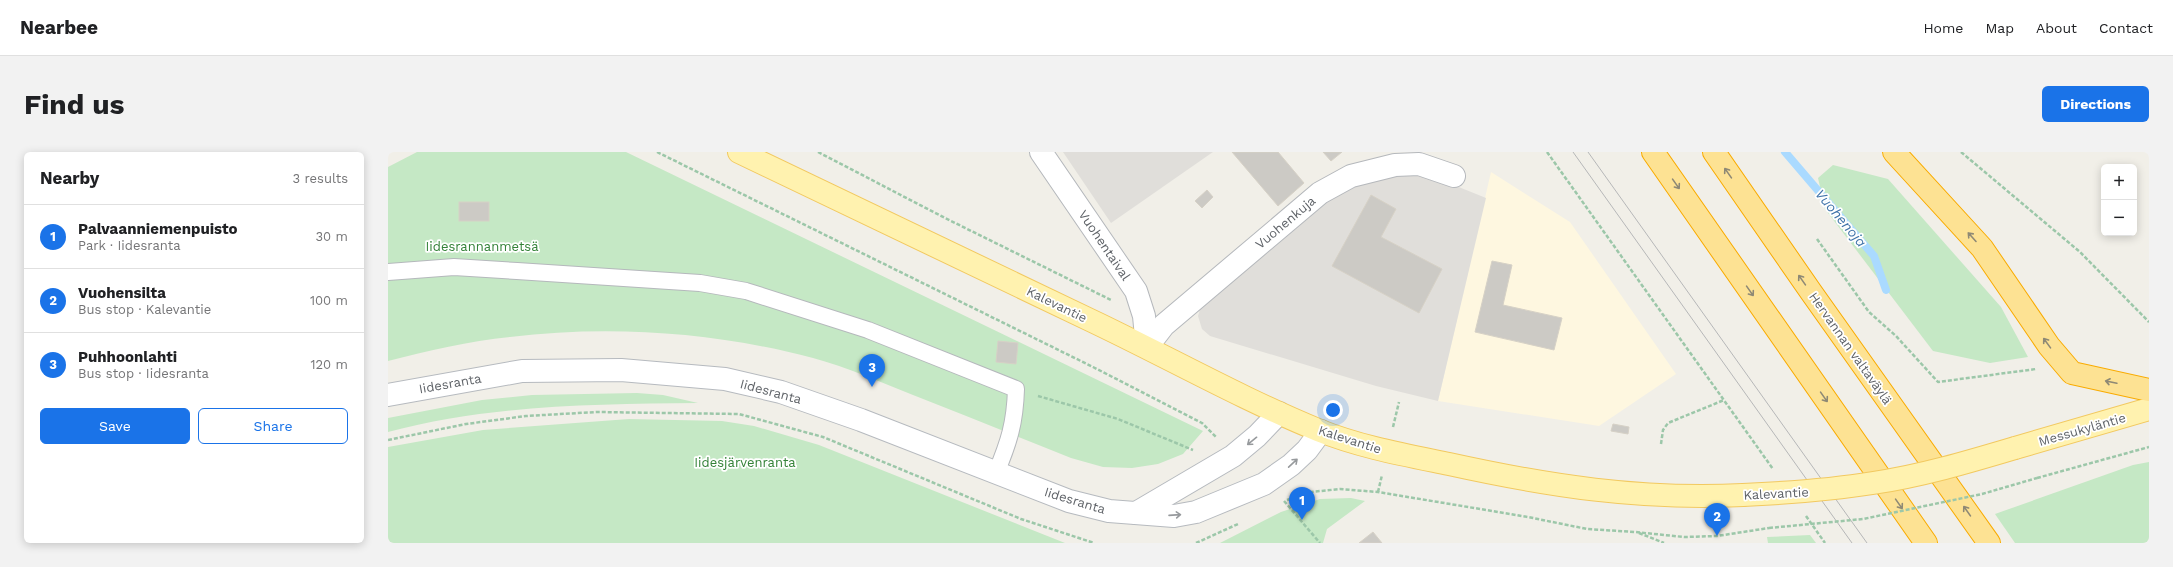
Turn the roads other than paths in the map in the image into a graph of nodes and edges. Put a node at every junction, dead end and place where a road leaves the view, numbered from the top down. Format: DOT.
graph roads {
  1 [pos="739,152"];
  2 [pos="1041,152"];
  3 [pos="1653,152"];
  4 [pos="1714,152"];
  5 [pos="1894,152"];
  6 [pos="1454,176"];
  7 [pos="388,272"];
  8 [pos="1147,347"];
  9 [pos="2149,390"];
  10 [pos="388,395"];
  11 [pos="2149,409"];
  12 [pos="1279,413"];
  13 [pos="1321,431"];
  14 [pos="2015,448"];
  15 [pos="996,472"];
  16 [pos="1136,513"];
  17 [pos="1926,543"];
  18 [pos="1990,543"];
  1 -- 8 [label="main road, Kalevantie"];
  2 -- 8 [label="main road, Vuohentaival"];
  3 -- 17 [label="highway, one-way"];
  18 -- 4 [label="highway, Hervannan valtaväylä, one-way"];
  9 -- 5 [label="highway, one-way"];
  6 -- 8 [label="main road, Vuohenkuja"];
  7 -- 15 [label="lane"];
  8 -- 12 [label="main road, Kalevantie"];
  10 -- 15 [label="main road, Iidesranta"];
  11 -- 14 [label="main road, Messukyläntie"];
  12 -- 13 [label="main road, Kalevantie"];
  12 -- 16 [label="main road, one-way"];
  13 -- 14 [label="main road, Kalevantie, bridge"];
  16 -- 13 [label="main road, Iidesranta, one-way"];
  15 -- 16 [label="main road, Iidesranta"];
}
